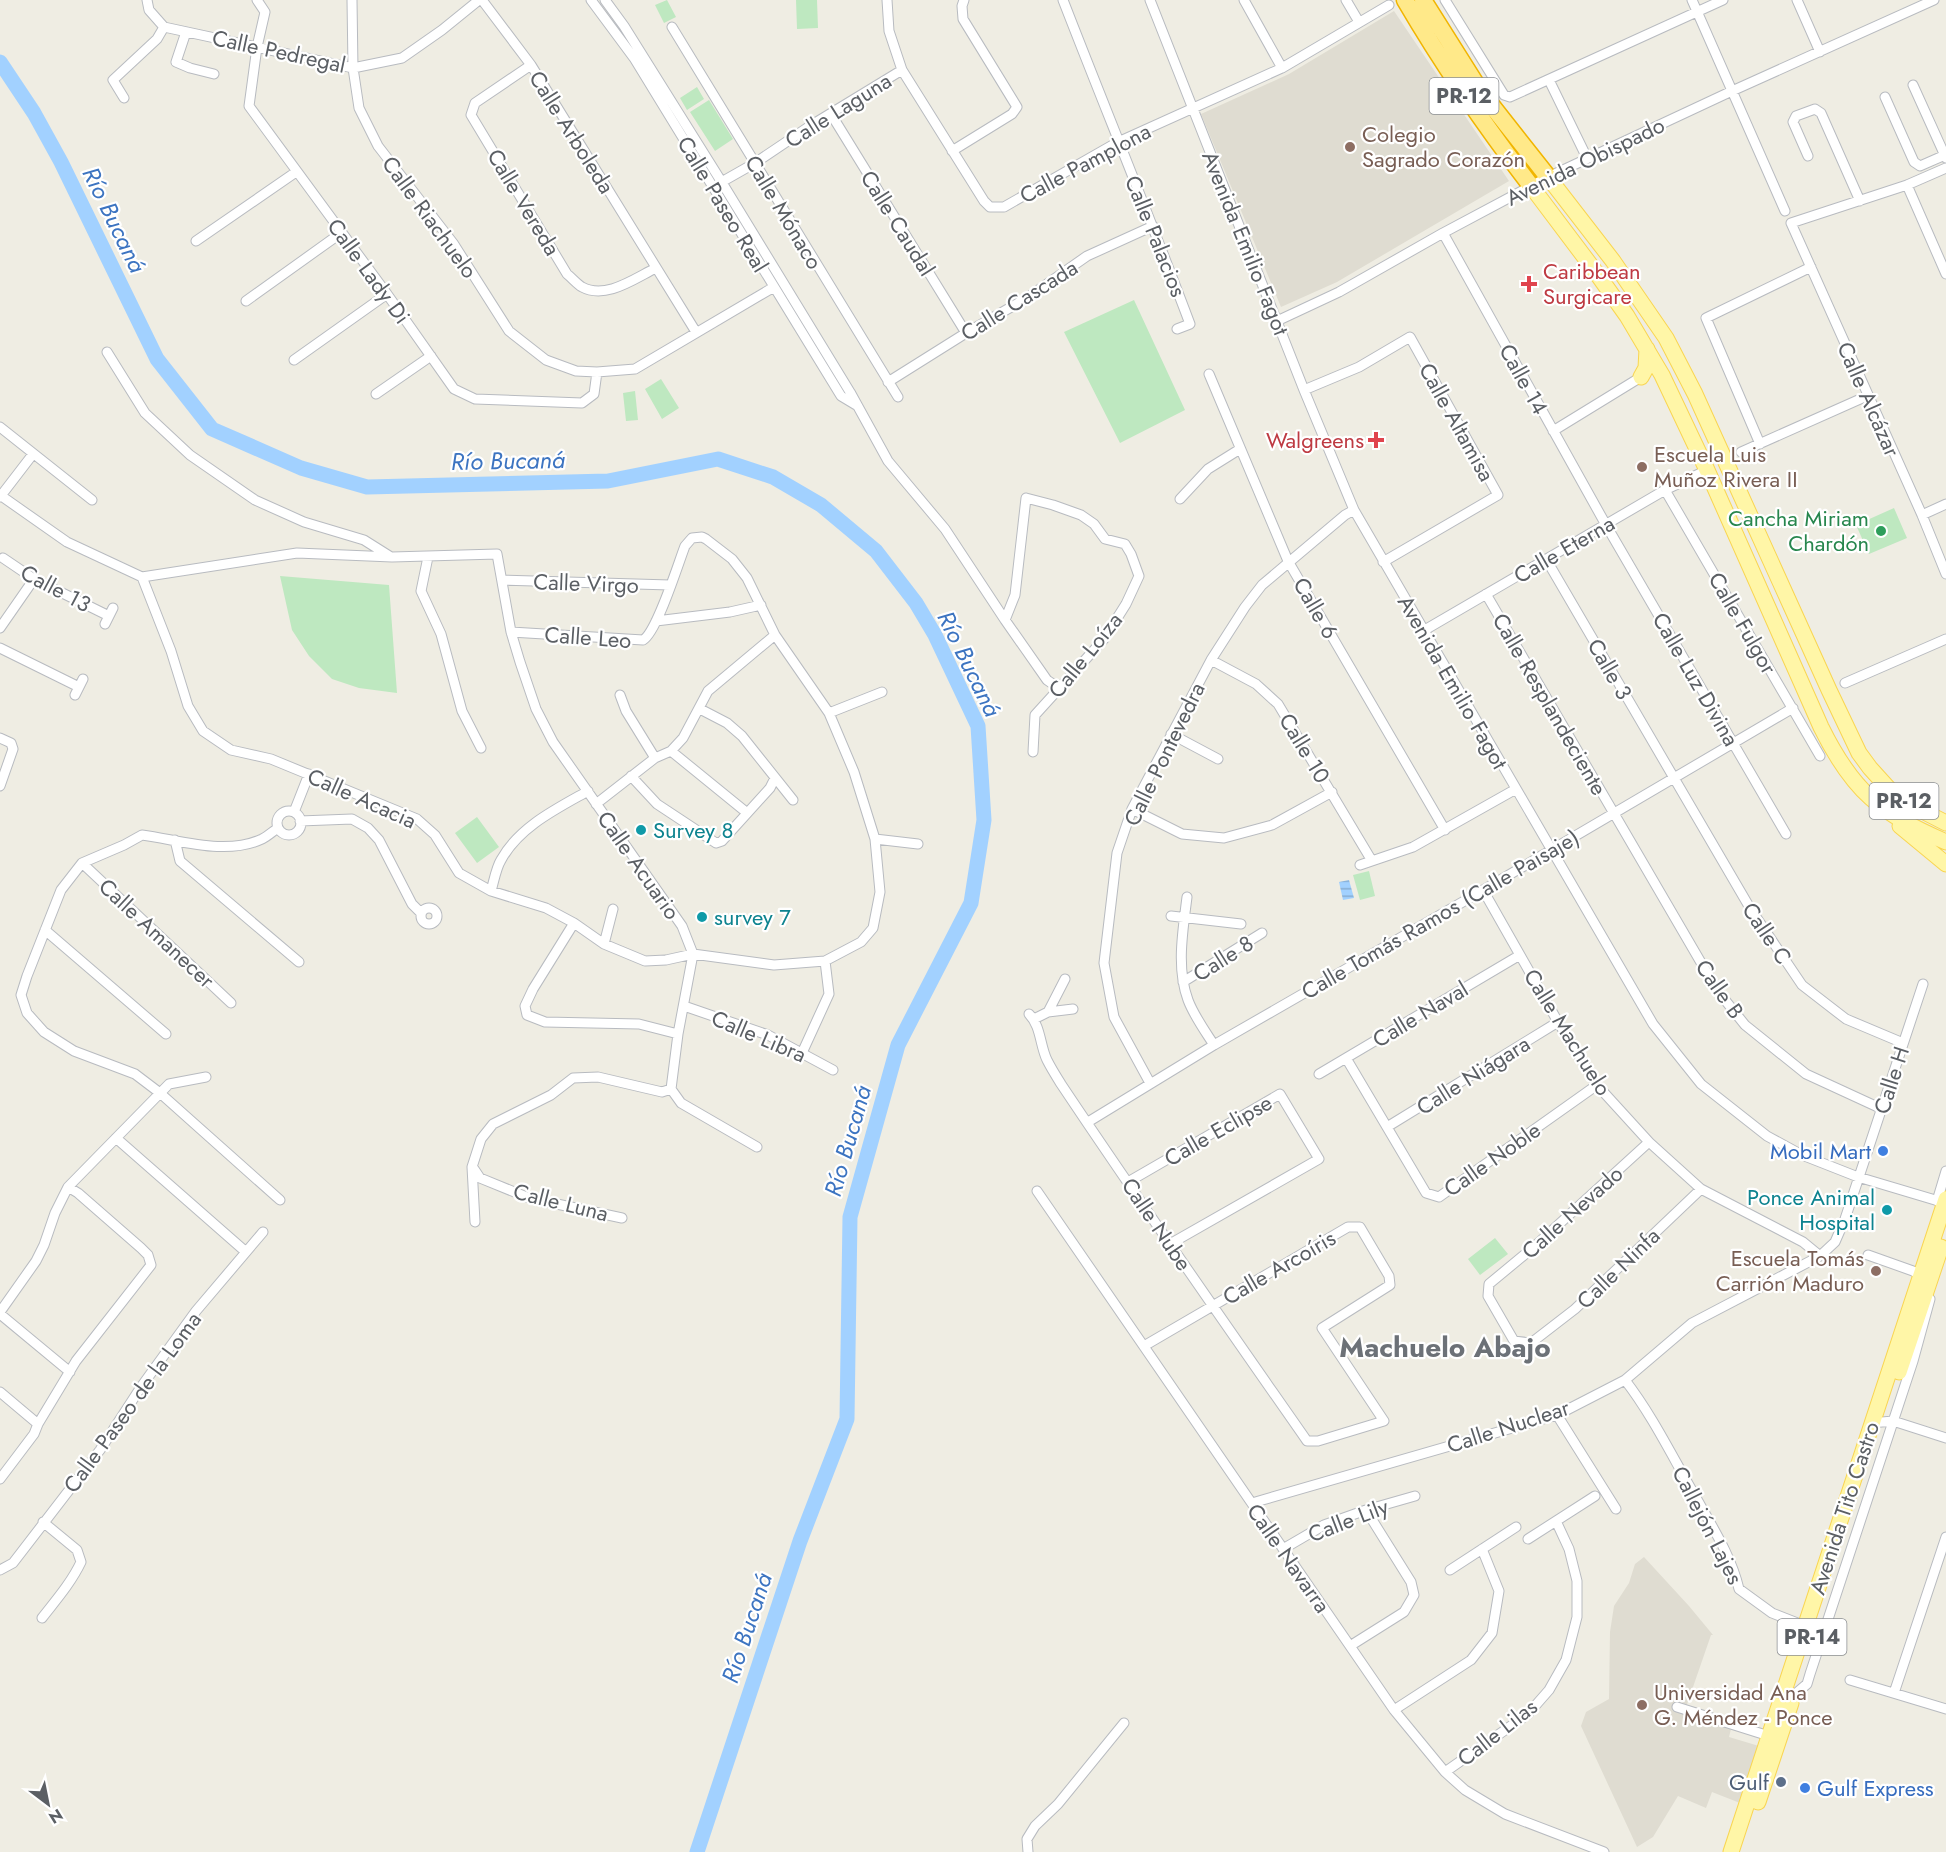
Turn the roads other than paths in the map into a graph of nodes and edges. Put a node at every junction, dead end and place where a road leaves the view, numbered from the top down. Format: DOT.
graph roads {
  1 [pos="147,0"];
  2 [pos="257,0"];
  3 [pos="352,0"];
  4 [pos="481,0"];
  5 [pos="591,0"];
  6 [pos="605,0"];
  7 [pos="887,0"];
  8 [pos="964,0"];
  9 [pos="1063,0"];
  10 [pos="1150,0"];
  11 [pos="1244,0"];
  12 [pos="1346,0"];
  13 [pos="1405,0"];
  14 [pos="1423,0"];
  15 [pos="1445,0"];
  16 [pos="1692,0"];
  17 [pos="1723,0"];
  18 [pos="1797,0"];
  19 [pos="1934,0"];
  20 [pos="1389,5"];
  21 [pos="1697,11"];
  22 [pos="1359,22"];
  23 [pos="164,27"];
  24 [pos="672,27"];
  25 [pos="186,32"];
  26 [pos="257,47"];
  27 [pos="1820,52"];
  28 [pos="531,65"];
  29 [pos="353,68"];
  30 [pos="1282,68"];
  31 [pos="902,70"];
  32 [pos="214,74"];
  33 [pos="1549,80"];
  34 [pos="1913,86"];
  35 [pos="1732,91"];
  36 [pos="1885,97"];
  37 [pos="124,98"];
  38 [pos="1193,109"];
  39 [pos="831,114"];
  40 [pos="1118,142"];
  41 [pos="952,151"];
  42 [pos="1808,156"];
  43 [pos="1945,156"];
  44 [pos="1587,158"];
  45 [pos="754,163"];
  46 [pos="1946,168"];
  47 [pos="296,172"];
  48 [pos="1548,177"];
  49 [pos="717,184"];
  50 [pos="1907,185"];
  51 [pos="1531,186"];
  52 [pos="1860,201"];
  53 [pos="1785,211"];
  54 [pos="1153,226"];
  55 [pos="341,233"];
  56 [pos="1443,233"];
  57 [pos="196,241"];
  58 [pos="1811,267"];
  59 [pos="656,268"];
  60 [pos="1946,273"];
  61 [pos="774,287"];
  62 [pos="387,294"];
  63 [pos="246,301"];
  64 [pos="1277,321"];
  65 [pos="1177,329"];
  66 [pos="696,332"];
  67 [pos="966,333"];
  68 [pos="1647,349"];
  69 [pos="107,352"];
  70 [pos="431,356"];
  71 [pos="308,363"];
  72 [pos="597,372"];
  73 [pos="1209,374"];
  74 [pos="1662,375"];
  75 [pos="1641,377"];
  76 [pos="888,382"];
  77 [pos="385,387"];
  78 [pos="1304,390"];
  79 [pos="376,394"];
  80 [pos="391,395"];
  81 [pos="898,396"];
  82 [pos="1868,396"];
  83 [pos="856,405"];
  84 [pos="0,427"];
  85 [pos="1554,431"];
  86 [pos="1760,444"];
  87 [pos="1240,449"];
  88 [pos="1741,452"];
  89 [pos="33,454"];
  90 [pos="1707,470"];
  91 [pos="1665,490"];
  92 [pos="0,496"];
  93 [pos="1180,499"];
  94 [pos="92,500"];
  95 [pos="1946,504"];
  96 [pos="1354,510"];
  97 [pos="1922,515"];
  98 [pos="1606,525"];
  99 [pos="392,557"];
  100 [pos="428,557"];
  101 [pos="3,558"];
  102 [pos="1546,559"];
  103 [pos="1288,561"];
  104 [pos="1383,562"];
  105 [pos="1946,574"];
  106 [pos="142,577"];
  107 [pos="34,579"];
  108 [pos="502,580"];
  109 [pos="670,585"];
  110 [pos="1486,594"];
  111 [pos="761,605"];
  112 [pos="109,616"];
  113 [pos="1005,620"];
  114 [pos="656,621"];
  115 [pos="0,628"];
  116 [pos="1423,631"];
  117 [pos="512,632"];
  118 [pos="774,635"];
  119 [pos="1946,639"];
  120 [pos="0,648"];
  121 [pos="1211,660"];
  122 [pos="1845,683"];
  123 [pos="79,687"];
  124 [pos="1060,689"];
  125 [pos="882,692"];
  126 [pos="620,695"];
  127 [pos="1793,708"];
  128 [pos="700,709"];
  129 [pos="829,713"];
  130 [pos="1171,734"];
  131 [pos="0,738"];
  132 [pos="1733,743"];
  133 [pos="481,748"];
  134 [pos="671,751"];
  135 [pos="1034,752"];
  136 [pos="1820,756"];
  137 [pos="655,758"];
  138 [pos="1218,759"];
  139 [pos="309,774"];
  140 [pos="631,776"];
  141 [pos="775,778"];
  142 [pos="1673,778"];
  143 [pos="0,786"];
  144 [pos="1516,789"];
  145 [pos="588,791"];
  146 [pos="1332,792"];
  147 [pos="793,800"];
  148 [pos="596,804"];
  149 [pos="1132,809"];
  150 [pos="746,812"];
  151 [pos="1614,813"];
  152 [pos="1893,816"];
  153 [pos="297,817"];
  154 [pos="1945,822"];
  155 [pos="278,828"];
  156 [pos="1445,830"];
  157 [pos="1786,834"];
  158 [pos="875,838"];
  159 [pos="175,840"];
  160 [pos="1946,842"];
  161 [pos="918,844"];
  162 [pos="1551,850"];
  163 [pos="1372,861"];
  164 [pos="82,863"];
  165 [pos="1946,864"];
  166 [pos="1360,865"];
  167 [pos="1483,890"];
  168 [pos="491,891"];
  169 [pos="1187,897"];
  170 [pos="613,909"];
  171 [pos="421,913"];
  172 [pos="1171,916"];
  173 [pos="1185,918"];
  174 [pos="574,923"];
  175 [pos="1241,924"];
  176 [pos="45,930"];
  177 [pos="1263,933"];
  178 [pos="604,944"];
  179 [pos="693,954"];
  180 [pos="1520,955"];
  181 [pos="825,961"];
  182 [pos="299,962"];
  183 [pos="1065,979"];
  184 [pos="1183,982"];
  185 [pos="1923,984"];
  186 [pos="231,1003"];
  187 [pos="684,1006"];
  188 [pos="1073,1009"];
  189 [pos="1048,1012"];
  190 [pos="1558,1022"];
  191 [pos="166,1034"];
  192 [pos="678,1035"];
  193 [pos="1904,1042"];
  194 [pos="1214,1045"];
  195 [pos="802,1053"];
  196 [pos="1346,1058"];
  197 [pos="833,1070"];
  198 [pos="1319,1074"];
  199 [pos="206,1077"];
  200 [pos="1150,1083"];
  201 [pos="1597,1085"];
  202 [pos="671,1089"];
  203 [pos="160,1093"];
  204 [pos="1881,1109"];
  205 [pos="1088,1122"];
  206 [pos="1387,1127"];
  207 [pos="116,1138"];
  208 [pos="1649,1142"];
  209 [pos="757,1147"];
  210 [pos="472,1167"];
  211 [pos="1946,1171"];
  212 [pos="1858,1177"];
  213 [pos="1128,1182"];
  214 [pos="68,1187"];
  215 [pos="1701,1189"];
  216 [pos="1037,1191"];
  217 [pos="280,1200"];
  218 [pos="1942,1201"];
  219 [pos="622,1218"];
  220 [pos="475,1222"];
  221 [pos="263,1232"];
  222 [pos="1946,1233"];
  223 [pos="1170,1244"];
  224 [pos="246,1252"];
  225 [pos="1868,1255"];
  226 [pos="1820,1256"];
  227 [pos="1926,1277"];
  228 [pos="1213,1306"];
  229 [pos="0,1313"];
  230 [pos="1531,1343"];
  231 [pos="1144,1346"];
  232 [pos="70,1372"];
  233 [pos="1625,1380"];
  234 [pos="0,1392"];
  235 [pos="1557,1415"];
  236 [pos="1882,1422"];
  237 [pos="38,1424"];
  238 [pos="1297,1427"];
  239 [pos="1946,1438"];
  240 [pos="0,1479"];
  241 [pos="1415,1496"];
  242 [pos="1596,1496"];
  243 [pos="1252,1503"];
  244 [pos="1616,1509"];
  245 [pos="1366,1510"];
  246 [pos="1556,1521"];
  247 [pos="43,1522"];
  248 [pos="1516,1527"];
  249 [pos="1946,1537"];
  250 [pos="1528,1539"];
  251 [pos="1283,1548"];
  252 [pos="1482,1549"];
  253 [pos="0,1570"];
  254 [pos="1450,1570"];
  255 [pos="42,1618"];
  256 [pos="1814,1630"];
  257 [pos="1350,1646"];
  258 [pos="1850,1680"];
  259 [pos="1894,1693"];
  260 [pos="1793,1696"];
  261 [pos="1677,1707"];
  262 [pos="1946,1709"];
  263 [pos="1394,1710"];
  264 [pos="1124,1723"];
  265 [pos="1769,1736"];
  266 [pos="1445,1772"];
  267 [pos="1028,1852"];
  268 [pos="1604,1852"];
  269 [pos="1731,1852"];
  270 [pos="1741,1852"];
  1 -- 23 [label="street"];
  2 -- 26 [label="street, Calle Lady Di"];
  3 -- 29 [label="street, Calle Riachuelo"];
  4 -- 28 [label="street, Calle Arboleda"];
  4 -- 29 [label="street, Calle Pedregal"];
  5 -- 49 [label="street, Calle Paseo Real"];
  6 -- 49 [label="street, Calle Paseo Real"];
  7 -- 31 [label="street, Calle Pamplona"];
  8 -- 41 [label="street"];
  9 -- 40 [label="street, Calle Palacios"];
  10 -- 38 [label="street, Avenida Emilio Fagot"];
  11 -- 30 [label="street"];
  12 -- 22 [label="street"];
  13 -- 51 [label="highway, PR-12"];
  14 -- 48 [label="highway, PR-12"];
  15 -- 33 [label="street"];
  16 -- 21 [label="street"];
  17 -- 21 [label="street"];
  18 -- 27 [label="street"];
  19 -- 27 [label="street, Avenida Obispado"];
  20 -- 22 [label="street, Calle Pamplona"];
  21 -- 33 [label="street"];
  21 -- 35 [label="street"];
  22 -- 30 [label="street, Calle Pamplona"];
  23 -- 25 [label="street, Calle Pedregal"];
  23 -- 37 [label="street"];
  24 -- 45 [label="street, Calle Mónaco"];
  25 -- 26 [label="street, Calle Pedregal"];
  25 -- 32 [label="street"];
  26 -- 29 [label="street, Calle Pedregal"];
  26 -- 47 [label="street, Calle Lady Di"];
  27 -- 35 [label="street, Avenida Obispado"];
  28 -- 59 [label="street, Calle Arboleda"];
  28 -- 59 [label="street, Calle Vereda"];
  29 -- 72 [label="street, Calle Riachuelo"];
  30 -- 38 [label="street, Calle Pamplona"];
  31 -- 39 [label="street, Calle Laguna"];
  31 -- 41 [label="street, Calle Pamplona"];
  33 -- 44 [label="street"];
  34 -- 43 [label="street"];
  35 -- 44 [label="street, Avenida Obispado"];
  35 -- 53 [label="street"];
  36 -- 43 [label="street"];
  38 -- 40 [label="street, Calle Pamplona"];
  38 -- 64 [label="street, Avenida Emilio Fagot"];
  39 -- 45 [label="street, Calle Laguna"];
  39 -- 67 [label="street, Calle Caudal"];
  40 -- 41 [label="street, Calle Pamplona"];
  40 -- 54 [label="street, Calle Palacios"];
  42 -- 52 [label="street"];
  44 -- 48 [label="street, Avenida Obispado"];
  45 -- 49 [label="street, Calle Laguna"];
  45 -- 76 [label="street, Calle Mónaco"];
  46 -- 50 [label="street"];
  47 -- 55 [label="street, Calle Lady Di"];
  47 -- 57 [label="street"];
  48 -- 51 [label="street, Avenida Obispado"];
  48 -- 154 [label="main road, PR-12"];
  49 -- 61 [label="street, Calle Paseo Real"];
  49 -- 83 [label="street, Calle Paseo Real"];
  50 -- 52 [label="street"];
  50 -- 60 [label="street"];
  51 -- 56 [label="street, Avenida Obispado"];
  51 -- 68 [label="main road, PR-12"];
  52 -- 58 [label="street, Calle Alcázar"];
  54 -- 65 [label="street, Calle Palacios"];
  54 -- 67 [label="street, Calle Cascada"];
  55 -- 62 [label="street, Calle Lady Di"];
  55 -- 63 [label="street"];
  56 -- 64 [label="street, Avenida Obispado"];
  56 -- 85 [label="street, Calle 14"];
  58 -- 82 [label="street, Calle Alcázar"];
  58 -- 86 [label="street"];
  59 -- 66 [label="street, Calle Arboleda"];
  61 -- 66 [label="street, Calle Riachuelo"];
  61 -- 83 [label="street, Calle Paseo Real"];
  62 -- 70 [label="street, Calle Lady Di"];
  62 -- 71 [label="street"];
  64 -- 78 [label="street, Avenida Emilio Fagot"];
  66 -- 72 [label="street, Calle Riachuelo"];
  67 -- 76 [label="street, Calle Cascada"];
  68 -- 74 [label="main road, PR-12"];
  68 -- 75 [label="main road"];
  69 -- 99 [label="street"];
  70 -- 72 [label="street, Calle Lady Di"];
  70 -- 77 [label="street"];
  73 -- 87 [label="street, Calle 6"];
  74 -- 75 [label="main road"];
  74 -- 90 [label="main road, PR-12"];
  75 -- 85 [label="street"];
  76 -- 81 [label="street, Calle Mónaco"];
  77 -- 79 [label="street"];
  77 -- 80 [label="street"];
  78 -- 96 [label="street, Avenida Emilio Fagot"];
  78 -- 104 [label="street, Calle Altamisa"];
  82 -- 86 [label="street"];
  82 -- 97 [label="street, Calle Alcázar"];
  83 -- 113 [label="street, Calle Paseo Real"];
  84 -- 89 [label="street"];
  85 -- 98 [label="street, Calle 14"];
  86 -- 88 [label="street"];
  87 -- 93 [label="street"];
  87 -- 103 [label="street, Calle 6"];
  89 -- 92 [label="street"];
  89 -- 94 [label="street"];
  90 -- 91 [label="street, Calle Eterna"];
  90 -- 152 [label="main road, PR-12"];
  91 -- 98 [label="street, Calle Eterna"];
  91 -- 127 [label="street, Calle Fulgor"];
  92 -- 106 [label="street"];
  95 -- 97 [label="street"];
  96 -- 103 [label="street, Calle Pontevedra"];
  96 -- 104 [label="street, Avenida Emilio Fagot"];
  97 -- 105 [label="street, Calle Alcázar"];
  98 -- 102 [label="street, Calle Eterna"];
  98 -- 132 [label="street, Calle Luz Divina"];
  99 -- 100 [label="street"];
  99 -- 106 [label="street"];
  100 -- 108 [label="street, Calle Acuario"];
  100 -- 133 [label="street"];
  101 -- 107 [label="street, Calle 13"];
  102 -- 110 [label="street, Calle Eterna"];
  102 -- 142 [label="street, Calle 3"];
  103 -- 121 [label="street, Calle Pontevedra"];
  103 -- 156 [label="street, Calle 6"];
  104 -- 116 [label="street, Avenida Emilio Fagot"];
  106 -- 139 [label="street, Calle Acacia"];
  107 -- 112 [label="street, Calle 13"];
  107 -- 115 [label="street"];
  108 -- 109 [label="street, Calle Virgo"];
  108 -- 117 [label="street, Calle Acuario"];
  109 -- 111 [label="street, Calle Acacia"];
  109 -- 114 [label="street"];
  110 -- 116 [label="street, Calle Eterna"];
  110 -- 151 [label="street, Calle Resplandeciente"];
  111 -- 114 [label="street, Calle Leo"];
  111 -- 118 [label="street, Calle Acacia"];
  113 -- 124 [label="street, Calle Paseo Real"];
  113 -- 124 [label="street, Calle Loíza"];
  114 -- 117 [label="street, Calle Leo"];
  116 -- 144 [label="street, Avenida Emilio Fagot"];
  117 -- 145 [label="street, Calle Acuario"];
  118 -- 128 [label="street"];
  118 -- 129 [label="street, Calle Acacia"];
  119 -- 122 [label="street"];
  120 -- 123 [label="street"];
  121 -- 130 [label="street, Calle Pontevedra"];
  121 -- 146 [label="street, Calle 10"];
  124 -- 135 [label="street, Calle Loíza"];
  125 -- 129 [label="street"];
  126 -- 137 [label="street"];
  127 -- 132 [label="street, Calle Tomás Ramos (Calle Paisaje)"];
  127 -- 136 [label="street, Calle Fulgor"];
  128 -- 134 [label="street"];
  128 -- 141 [label="street"];
  129 -- 158 [label="street, Calle Acacia"];
  130 -- 138 [label="street"];
  130 -- 149 [label="street, Calle Pontevedra"];
  131 -- 143 [label="street"];
  132 -- 142 [label="street, Calle Tomás Ramos (Calle Paisaje)"];
  132 -- 157 [label="street, Calle Luz Divina"];
  134 -- 137 [label="street"];
  134 -- 150 [label="street"];
  137 -- 140 [label="street"];
  139 -- 153 [label="street"];
  139 -- 168 [label="street, Calle Acacia"];
  140 -- 148 [label="street"];
  140 -- 150 [label="street"];
  141 -- 147 [label="street"];
  141 -- 150 [label="street"];
  142 -- 151 [label="street, Calle Tomás Ramos (Calle Paisaje)"];
  142 -- 193 [label="street, Calle C"];
  144 -- 156 [label="street"];
  144 -- 162 [label="street, Avenida Emilio Fagot"];
  145 -- 148 [label="street, Calle Acuario"];
  145 -- 168 [label="street"];
  146 -- 149 [label="street"];
  146 -- 163 [label="street, Calle 10"];
  148 -- 179 [label="street, Calle Acuario"];
  149 -- 200 [label="street, Calle Pontevedra"];
  151 -- 162 [label="street, Calle Tomás Ramos (Calle Paisaje)"];
  151 -- 204 [label="street, Calle B"];
  152 -- 160 [label="main road, PR-12"];
  152 -- 165 [label="main road"];
  153 -- 155 [label="street"];
  153 -- 155 [label="street"];
  153 -- 171 [label="street"];
  155 -- 159 [label="street"];
  156 -- 163 [label="street"];
  158 -- 161 [label="street"];
  158 -- 181 [label="street, Calle Acacia"];
  159 -- 164 [label="street"];
  159 -- 182 [label="street"];
  162 -- 167 [label="street, Calle Tomás Ramos (Calle Paisaje)"];
  162 -- 212 [label="street, Avenida Emilio Fagot"];
  163 -- 166 [label="street"];
  164 -- 176 [label="street"];
  164 -- 186 [label="street, Calle Amanecer"];
  167 -- 180 [label="street, Calle Machuelo"];
  167 -- 194 [label="street, Calle Tomás Ramos (Calle Paisaje)"];
  168 -- 174 [label="street, Calle Acacia"];
  169 -- 173 [label="street"];
  170 -- 178 [label="street"];
  172 -- 173 [label="street"];
  173 -- 175 [label="street"];
  173 -- 184 [label="street"];
  174 -- 178 [label="street, Calle Acacia"];
  174 -- 192 [label="street"];
  176 -- 191 [label="street"];
  176 -- 203 [label="street"];
  177 -- 184 [label="street, Calle 8"];
  178 -- 179 [label="street, Calle Acacia"];
  179 -- 181 [label="street, Calle Acacia"];
  179 -- 187 [label="street"];
  180 -- 190 [label="street, Calle Machuelo"];
  180 -- 196 [label="street, Calle Naval"];
  181 -- 195 [label="street"];
  183 -- 189 [label="street"];
  184 -- 194 [label="street"];
  185 -- 193 [label="street, Calle H"];
  187 -- 192 [label="street"];
  187 -- 195 [label="street, Calle Libra"];
  188 -- 189 [label="street"];
  189 -- 205 [label="street, Calle Nube"];
  190 -- 201 [label="street, Calle Machuelo"];
  190 -- 206 [label="street, Calle Niágara"];
  192 -- 202 [label="street"];
  193 -- 204 [label="street, Calle H"];
  194 -- 200 [label="street, Calle Tomás Ramos (Calle Paisaje)"];
  195 -- 197 [label="street, Calle Libra"];
  196 -- 198 [label="street, Calle Naval"];
  196 -- 206 [label="street, Calle Noble"];
  199 -- 203 [label="street"];
  200 -- 205 [label="street, Calle Tomás Ramos (Calle Paisaje)"];
  201 -- 206 [label="street, Calle Noble"];
  201 -- 208 [label="street, Calle Machuelo"];
  202 -- 209 [label="street"];
  202 -- 210 [label="street"];
  203 -- 207 [label="street"];
  203 -- 217 [label="street"];
  204 -- 212 [label="street, Calle H"];
  205 -- 213 [label="street, Calle Nube"];
  207 -- 214 [label="street"];
  207 -- 224 [label="street"];
  208 -- 215 [label="street, Calle Machuelo"];
  208 -- 230 [label="street, Calle Nevado"];
  210 -- 219 [label="street, Calle Luna"];
  210 -- 220 [label="street"];
  211 -- 218 [label="street"];
  212 -- 218 [label="street, Avenida Emilio Fagot"];
  212 -- 226 [label="street, Calle Nuclear"];
  213 -- 223 [label="street, Calle Nube"];
  213 -- 223 [label="street, Calle Eclipse"];
  214 -- 229 [label="street"];
  214 -- 232 [label="street"];
  215 -- 226 [label="street, Calle Machuelo"];
  215 -- 230 [label="street, Calle Ninfa"];
  216 -- 231 [label="street, Calle Navarra"];
  218 -- 227 [label="main road, Avenida Tito Castro / PR-14"];
  221 -- 224 [label="street, Calle Paseo de la Loma"];
  222 -- 227 [label="main road, Avenida Tito Castro / PR-14"];
  223 -- 228 [label="street, Calle Nube"];
  224 -- 247 [label="street, Calle Paseo de la Loma"];
  225 -- 227 [label="street"];
  226 -- 233 [label="street, Calle Nuclear"];
  227 -- 236 [label="main road, Avenida Tito Castro / PR-14"];
  227 -- 236 [label="street"];
  228 -- 231 [label="street, Calle Arcoíris"];
  228 -- 238 [label="street, Calle Nube"];
  228 -- 238 [label="street, Calle Arcoíris"];
  229 -- 232 [label="street"];
  231 -- 243 [label="street, Calle Navarra"];
  232 -- 237 [label="street"];
  233 -- 235 [label="street, Calle Nuclear"];
  233 -- 256 [label="street, Callejón Lajes"];
  234 -- 237 [label="street"];
  235 -- 243 [label="street, Calle Nuclear"];
  235 -- 244 [label="street"];
  236 -- 239 [label="street"];
  236 -- 256 [label="main road, Avenida Tito Castro / PR-14"];
  236 -- 256 [label="street"];
  237 -- 240 [label="street"];
  241 -- 245 [label="street, Calle Lily"];
  242 -- 246 [label="street"];
  243 -- 251 [label="street, Calle Navarra"];
  245 -- 251 [label="street, Calle Lily"];
  245 -- 257 [label="street"];
  246 -- 250 [label="street"];
  246 -- 266 [label="street, Calle Lilas"];
  247 -- 253 [label="street, Calle Paseo de la Loma"];
  247 -- 255 [label="street"];
  248 -- 252 [label="street"];
  249 -- 259 [label="street"];
  251 -- 257 [label="street, Calle Navarra"];
  252 -- 254 [label="street"];
  252 -- 263 [label="street"];
  256 -- 260 [label="main road, Avenida Tito Castro / PR-14"];
  256 -- 260 [label="street"];
  256 -- 265 [label="main road, Avenida Tito Castro / PR-14"];
  257 -- 263 [label="street, Calle Navarra"];
  258 -- 259 [label="street"];
  259 -- 262 [label="street"];
  260 -- 270 [label="main road, Avenida Tito Castro / PR-14"];
  261 -- 265 [label="street"];
  263 -- 266 [label="street, Calle Navarra"];
  264 -- 267 [label="street"];
  265 -- 269 [label="main road, Avenida Tito Castro / PR-14"];
  266 -- 268 [label="street, Calle Navarra"];
}
